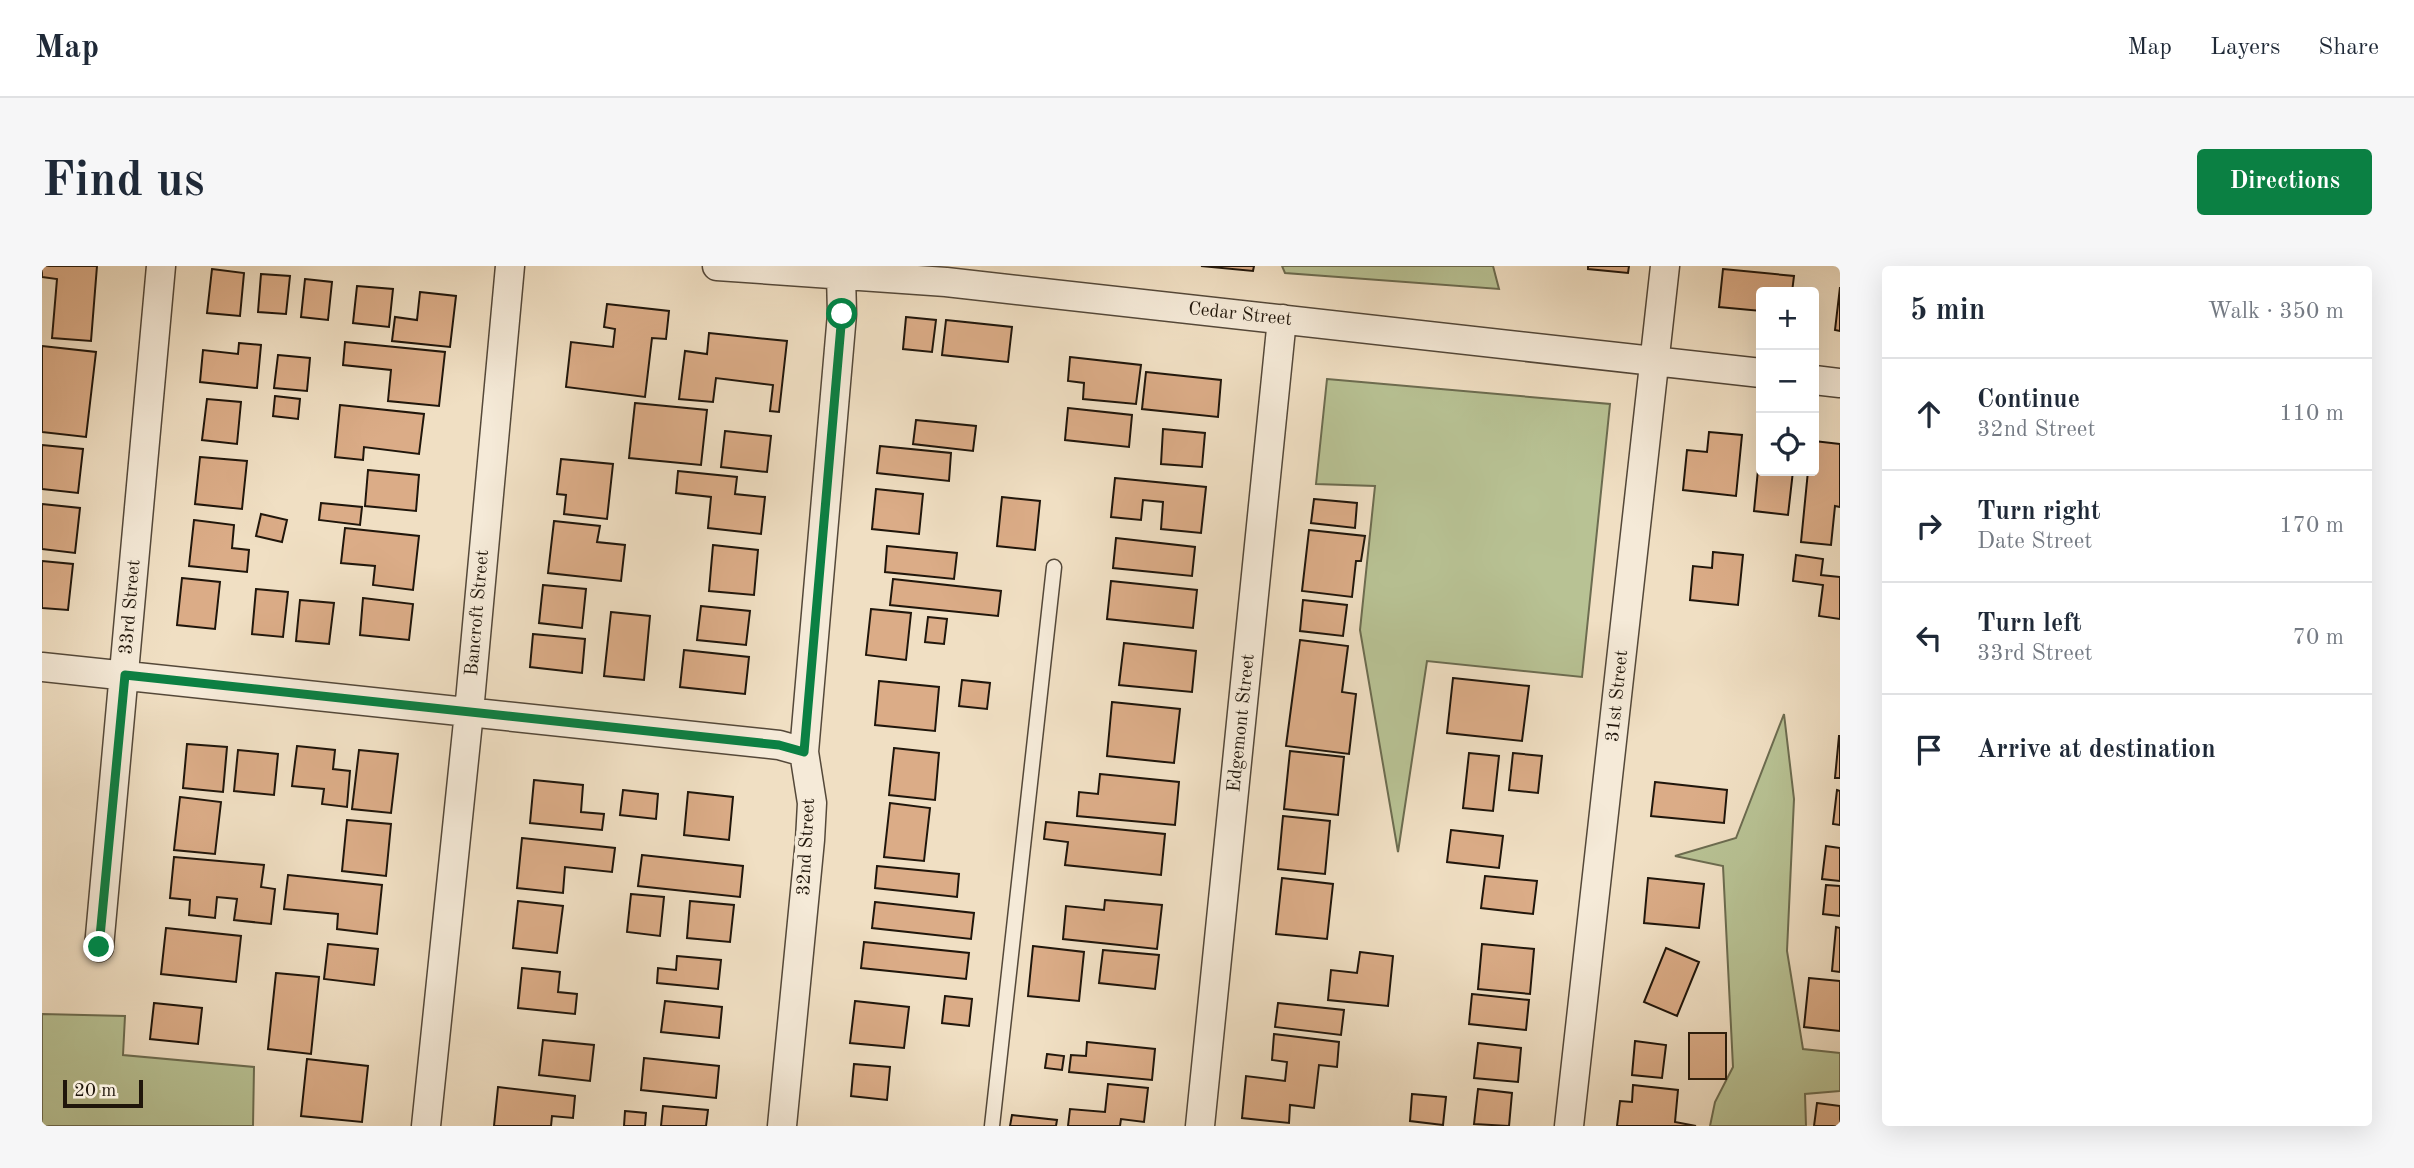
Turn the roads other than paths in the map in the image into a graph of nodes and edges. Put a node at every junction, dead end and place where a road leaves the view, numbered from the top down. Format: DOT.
graph roads {
  1 [pos="161,266"];
  2 [pos="510,266"];
  3 [pos="717,266"];
  4 [pos="1665,266"];
  5 [pos="840,270"];
  6 [pos="1282,319"];
  7 [pos="1656,360"];
  8 [pos="1756,372"];
  9 [pos="1819,381"];
  10 [pos="1840,383"];
  11 [pos="1054,567"];
  12 [pos="42,667"];
  13 [pos="125,675"];
  14 [pos="469,712"];
  15 [pos="804,752"];
  16 [pos="99,947"];
  17 [pos="426,1126"];
  18 [pos="782,1126"];
  19 [pos="992,1126"];
  20 [pos="1200,1126"];
  21 [pos="1569,1126"];
  1 -- 13 [label="street, 33rd Street"];
  2 -- 14 [label="street, Bancroft Street"];
  3 -- 5 [label="street, Cedar Street"];
  4 -- 7 [label="street, 31st Street"];
  5 -- 6 [label="street, Cedar Street"];
  5 -- 15 [label="street, 32nd Street"];
  6 -- 7 [label="street, Cedar Street"];
  6 -- 20 [label="street, Edgemont Street"];
  7 -- 8 [label="street, Cedar Street"];
  7 -- 21 [label="street, 31st Street"];
  9 -- 10 [label="street"];
  11 -- 19 [label="lane"];
  12 -- 13 [label="street"];
  13 -- 14 [label="street"];
  13 -- 16 [label="street, 33rd Street"];
  14 -- 15 [label="street"];
  14 -- 17 [label="street, Bancroft Street"];
  15 -- 18 [label="street, 32nd Street"];
}
